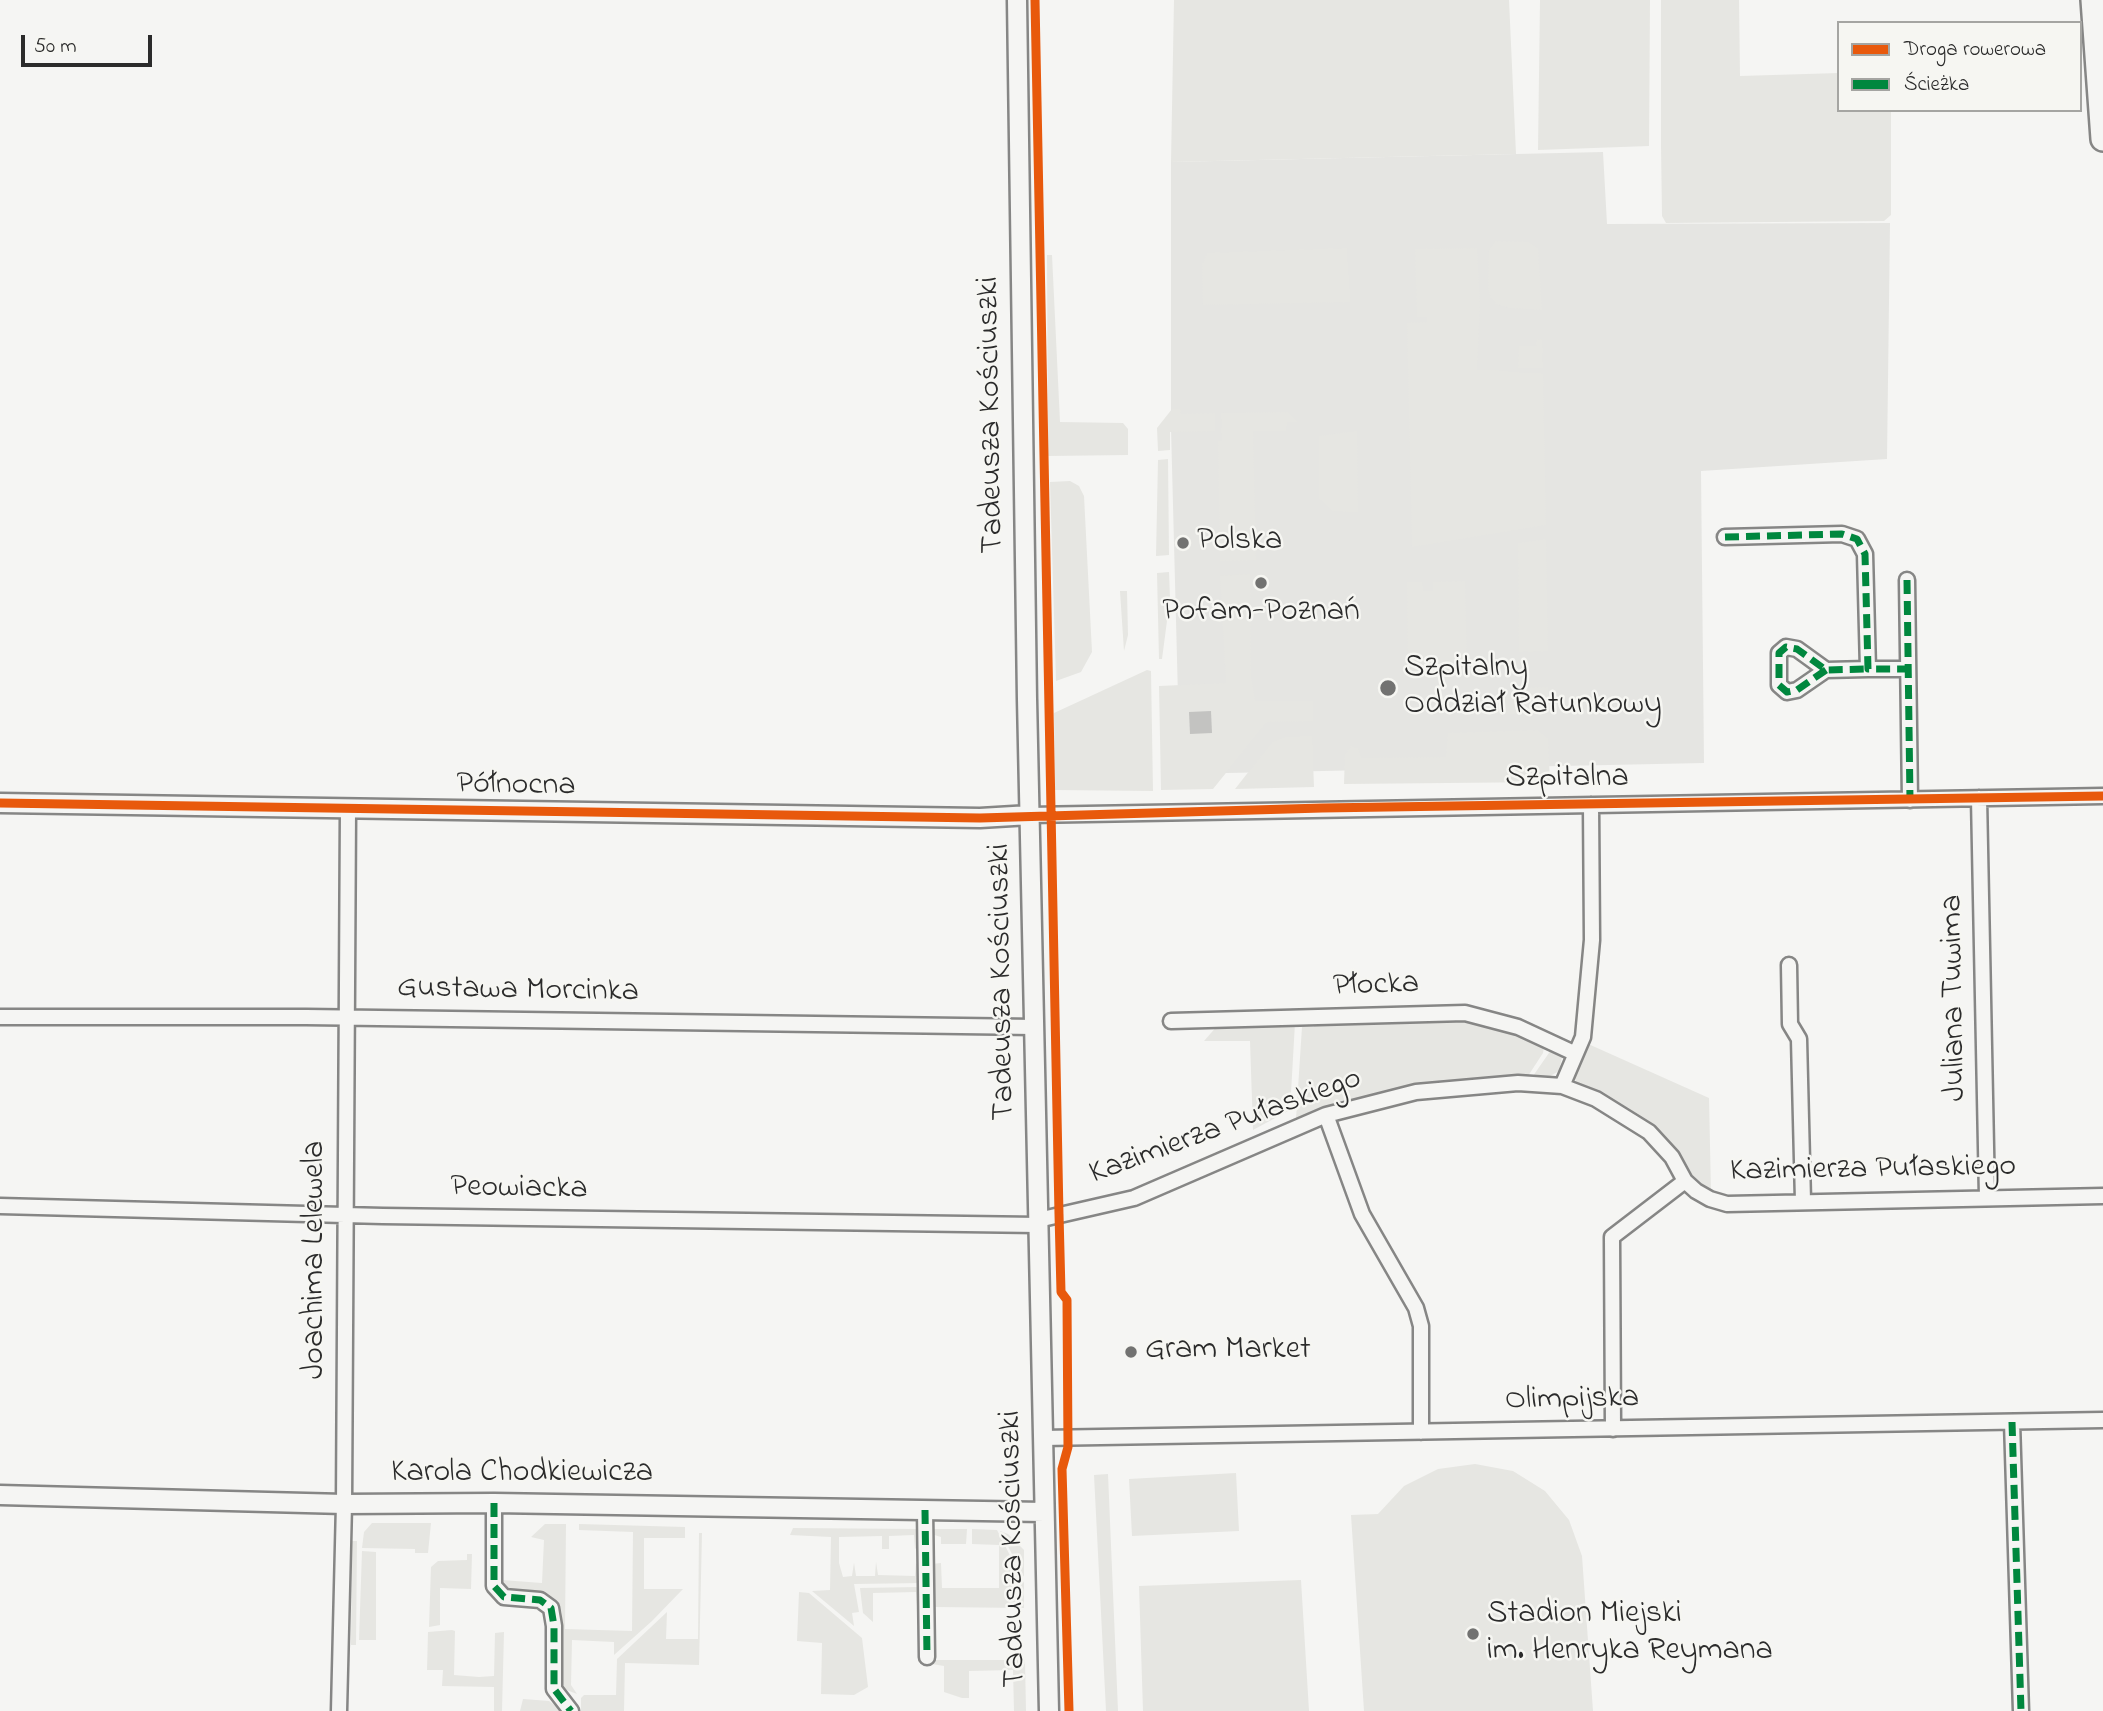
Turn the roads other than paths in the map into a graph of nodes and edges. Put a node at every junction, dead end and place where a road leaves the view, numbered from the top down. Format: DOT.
graph roads {
  1 [pos="1017,0"];
  2 [pos="2093,0"];
  3 [pos="2103,139"];
  4 [pos="1724,537"];
  5 [pos="1907,580"];
  6 [pos="1868,669"];
  7 [pos="1909,669"];
  8 [pos="1826,670"];
  9 [pos="2103,796"];
  10 [pos="1979,798"];
  11 [pos="1910,800"];
  12 [pos="0,803"];
  13 [pos="1591,805"];
  14 [pos="348,810"];
  15 [pos="1030,815"];
  16 [pos="1789,965"];
  17 [pos="0,1017"];
  18 [pos="347,1017"];
  19 [pos="1171,1021"];
  20 [pos="1034,1027"];
  21 [pos="1574,1053"];
  22 [pos="1562,1086"];
  23 [pos="1326,1115"];
  24 [pos="1685,1181"];
  25 [pos="1987,1196"];
  26 [pos="2103,1196"];
  27 [pos="1803,1201"];
  28 [pos="0,1206"];
  29 [pos="346,1215"];
  30 [pos="1038,1222"];
  31 [pos="2103,1420"];
  32 [pos="2012,1422"];
  33 [pos="1613,1429"];
  34 [pos="1421,1432"];
  35 [pos="1042,1438"];
  36 [pos="0,1495"];
  37 [pos="494,1503"];
  38 [pos="344,1504"];
  39 [pos="925,1510"];
  40 [pos="1044,1512"];
  41 [pos="927,1657"];
  42 [pos="338,1711"];
  43 [pos="571,1711"];
  44 [pos="1049,1711"];
  45 [pos="2021,1711"];
  1 -- 15 [label="street, Tadeusza Kościuszki"];
  2 -- 3 [label="main road"];
  4 -- 6 [label="street"];
  5 -- 7 [label="street"];
  6 -- 7 [label="street"];
  6 -- 8 [label="street"];
  7 -- 11 [label="street"];
  9 -- 10 [label="street, Szpitalna"];
  10 -- 11 [label="street, Szpitalna"];
  10 -- 25 [label="street, Juliana Tuwima"];
  11 -- 13 [label="street, Szpitalna"];
  12 -- 14 [label="street, Północna"];
  13 -- 15 [label="street, Szpitalna"];
  13 -- 21 [label="street"];
  14 -- 15 [label="street, Północna"];
  14 -- 18 [label="street, Joachima Lelewela"];
  15 -- 20 [label="street, Tadeusza Kościuszki"];
  16 -- 27 [label="street"];
  17 -- 18 [label="street, Gustawa Morcinka"];
  18 -- 20 [label="street, Gustawa Morcinka"];
  18 -- 29 [label="street, Joachima Lelewela"];
  19 -- 21 [label="street, Płocka"];
  20 -- 30 [label="street, Tadeusza Kościuszki"];
  21 -- 22 [label="street"];
  22 -- 23 [label="street, Kazimierza Pułaskiego"];
  22 -- 24 [label="street, Kazimierza Pułaskiego"];
  23 -- 30 [label="street, Kazimierza Pułaskiego"];
  23 -- 34 [label="street"];
  24 -- 27 [label="street, Kazimierza Pułaskiego"];
  24 -- 33 [label="street"];
  25 -- 26 [label="street, Kazimierza Pułaskiego"];
  25 -- 27 [label="street, Kazimierza Pułaskiego"];
  28 -- 29 [label="street, Peowiacka"];
  29 -- 30 [label="street, Peowiacka"];
  29 -- 38 [label="street, Joachima Lelewela"];
  30 -- 35 [label="street, Tadeusza Kościuszki"];
  31 -- 32 [label="street, Olimpijska"];
  32 -- 33 [label="street, Olimpijska"];
  32 -- 45 [label="street"];
  33 -- 34 [label="street, Olimpijska"];
  34 -- 35 [label="street, Olimpijska"];
  35 -- 40 [label="street, Tadeusza Kościuszki"];
  36 -- 38 [label="street, Karola Chodkiewicza"];
  37 -- 38 [label="street, Karola Chodkiewicza"];
  37 -- 39 [label="street, Karola Chodkiewicza"];
  37 -- 43 [label="street"];
  38 -- 42 [label="street, Joachima Lelewela"];
  39 -- 40 [label="street, Karola Chodkiewicza"];
  39 -- 41 [label="street"];
  40 -- 44 [label="street, Tadeusza Kościuszki"];
}
